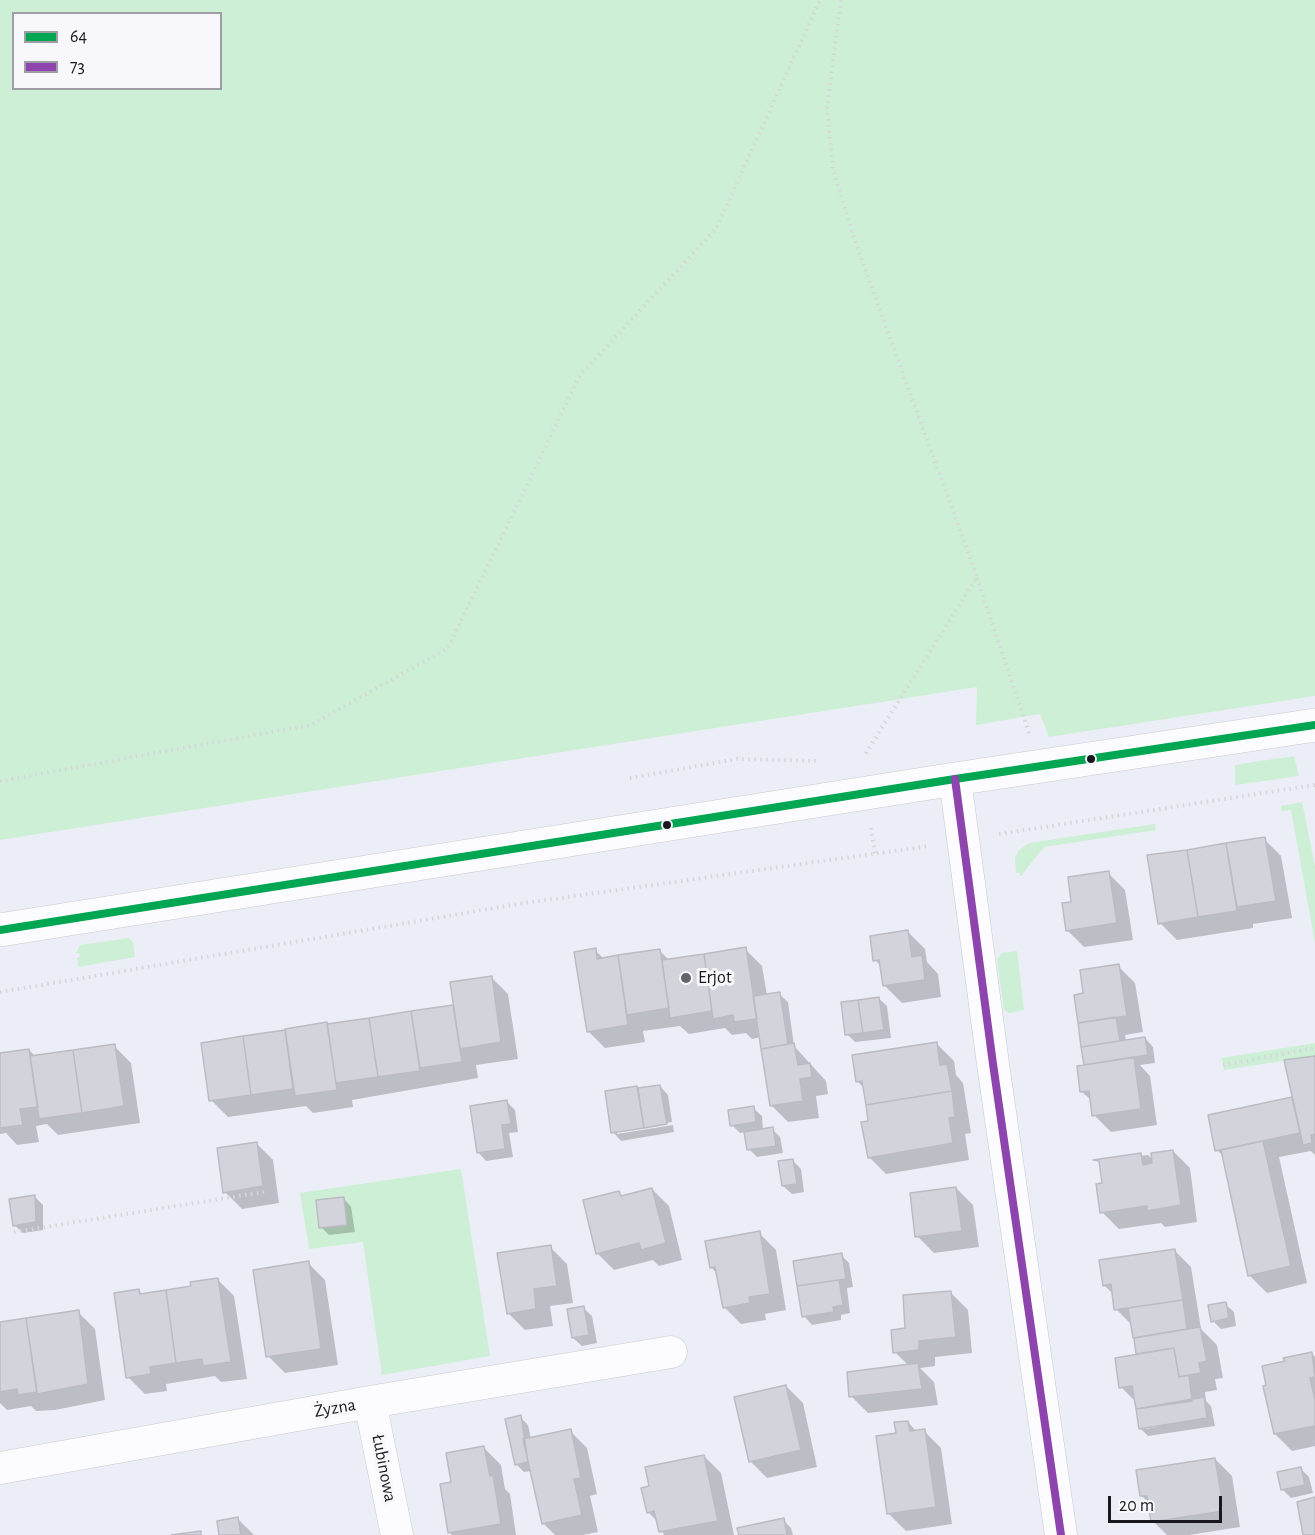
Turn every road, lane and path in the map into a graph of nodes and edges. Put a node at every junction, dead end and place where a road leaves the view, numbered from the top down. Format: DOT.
graph roads {
  1 [pos="820,0"];
  2 [pos="841,0"];
  3 [pos="977,577"];
  4 [pos="1315,725"];
  5 [pos="827,762"];
  6 [pos="1040,766"];
  7 [pos="630,778"];
  8 [pos="956,779"];
  9 [pos="0,781"];
  10 [pos="1315,785"];
  11 [pos="866,794"];
  12 [pos="963,841"];
  13 [pos="874,854"];
  14 [pos="0,930"];
  15 [pos="0,992"];
  16 [pos="1315,1048"];
  17 [pos="1223,1065"];
  18 [pos="264,1192"];
  19 [pos="14,1232"];
  20 [pos="671,1352"];
  21 [pos="370,1402"];
  22 [pos="0,1468"];
  23 [pos="397,1535"];
  24 [pos="1061,1535"];
  1 -- 9 [label="path"];
  2 -- 3 [label="path"];
  3 -- 6 [label="path"];
  3 -- 11 [label="path"];
  4 -- 6 [label="street"];
  5 -- 7 [label="path"];
  6 -- 8 [label="street"];
  8 -- 11 [label="street"];
  8 -- 12 [label="street"];
  10 -- 12 [label="path"];
  11 -- 13 [label="path"];
  11 -- 14 [label="street"];
  12 -- 13 [label="path"];
  12 -- 24 [label="street"];
  13 -- 15 [label="path"];
  16 -- 17 [label="path"];
  18 -- 19 [label="path"];
  20 -- 21 [label="street, Żyzna"];
  21 -- 22 [label="street, Żyzna"];
  21 -- 23 [label="street, Łubinowa"];
}
